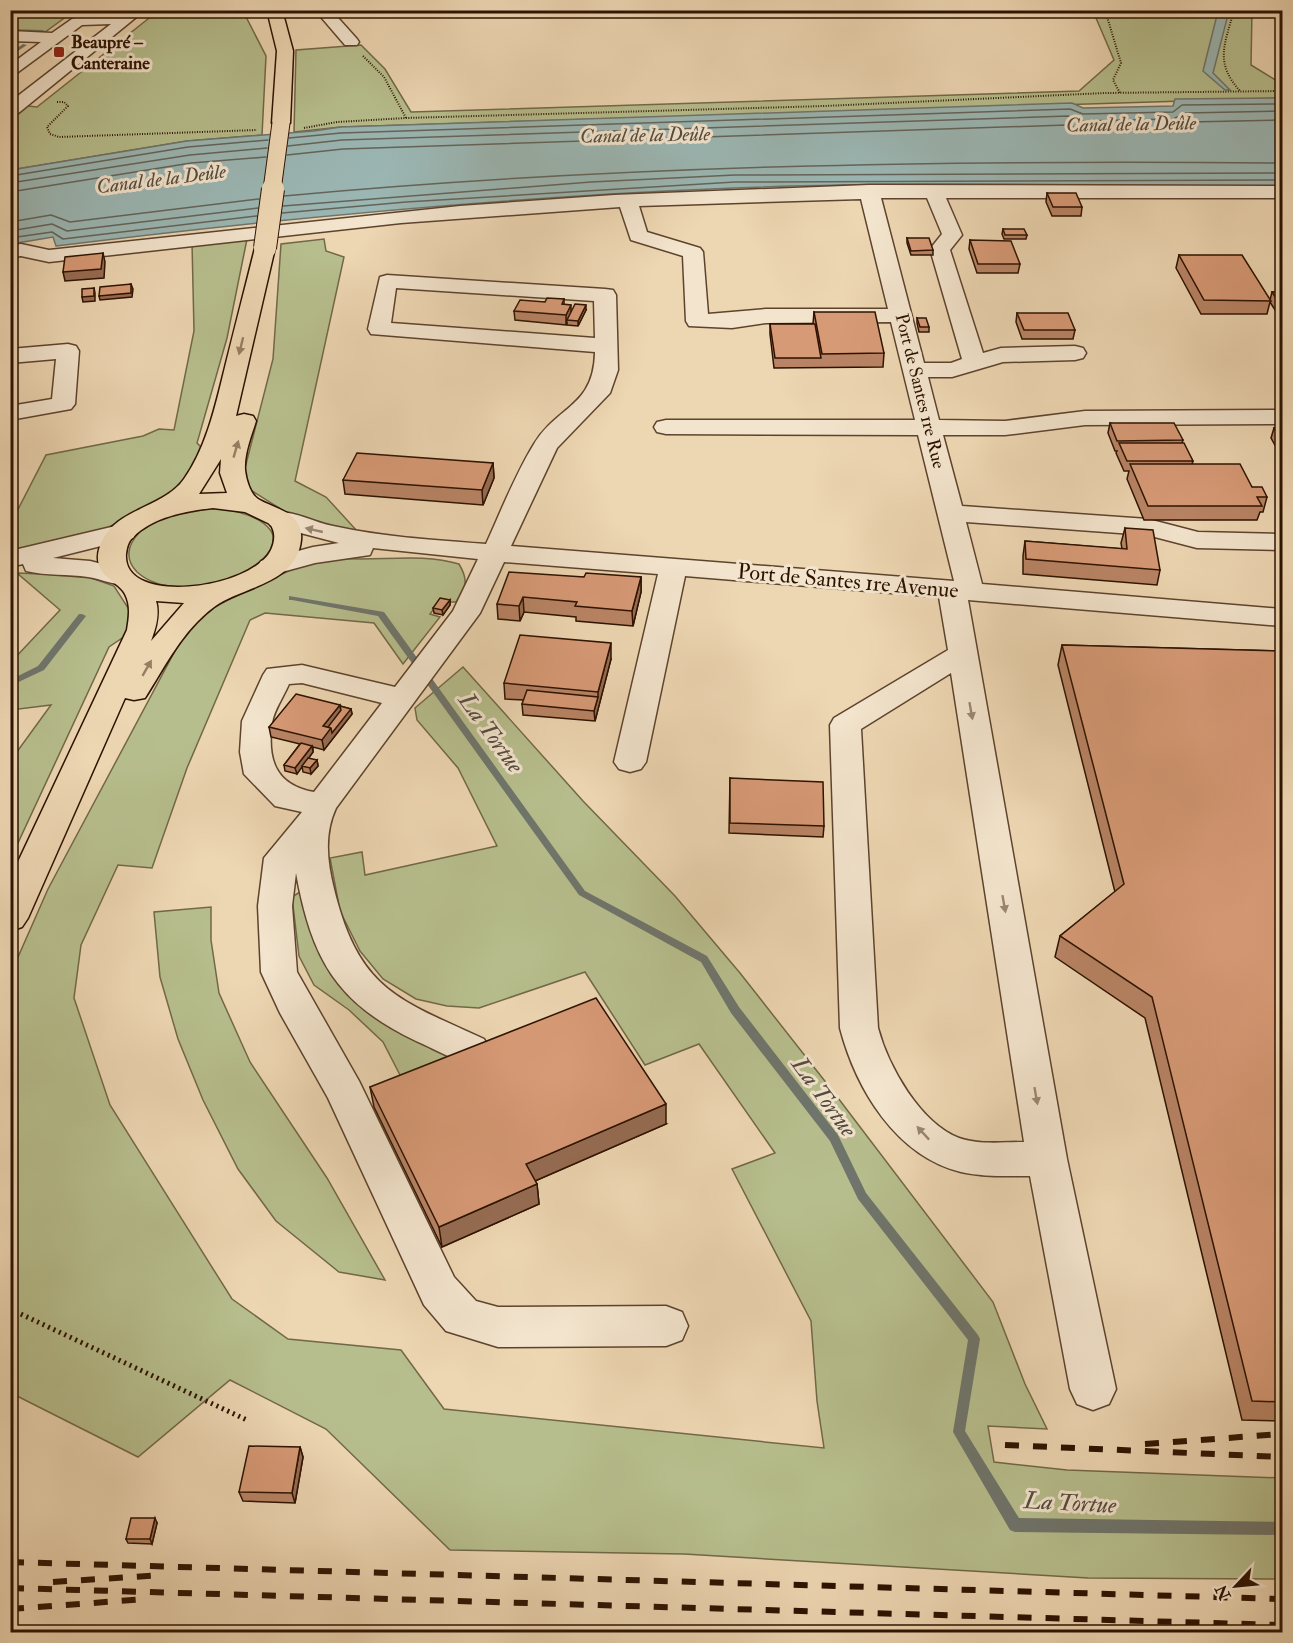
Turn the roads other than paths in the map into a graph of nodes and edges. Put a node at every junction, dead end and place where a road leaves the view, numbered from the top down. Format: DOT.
graph roads {
  1 [pos="257,10"];
  2 [pos="274,10"];
  3 [pos="322,10"];
  4 [pos="131,15"];
  5 [pos="10,36"];
  6 [pos="56,38"];
  7 [pos="351,42"];
  8 [pos="10,73"];
  9 [pos="285,78"];
  10 [pos="10,96"];
  11 [pos="30,97"];
  12 [pos="10,111"];
  13 [pos="869,191"];
  14 [pos="934,191"];
  15 [pos="1282,192"];
  16 [pos="628,201"];
  17 [pos="265,248"];
  18 [pos="10,251"];
  19 [pos="900,315"];
  20 [pos="606,346"];
  21 [pos="1075,353"];
  22 [pos="10,356"];
  23 [pos="975,363"];
  24 [pos="914,370"];
  25 [pos="10,413"];
  26 [pos="1282,417"];
  27 [pos="666,427"];
  28 [pos="929,428"];
  29 [pos="247,503"];
  30 [pos="165,508"];
  31 [pos="279,519"];
  32 [pos="953,523"];
  33 [pos="124,532"];
  34 [pos="1282,542"];
  35 [pos="414,546"];
  36 [pos="1109,546"];
  37 [pos="496,553"];
  38 [pos="10,559"];
  39 [pos="10,564"];
  40 [pos="271,567"];
  41 [pos="673,567"];
  42 [pos="128,582"];
  43 [pos="961,590"];
  44 [pos="218,592"];
  45 [pos="1282,617"];
  46 [pos="962,654"];
  47 [pos="408,692"];
  48 [pos="630,762"];
  49 [pos="317,813"];
  50 [pos="54,827"];
  51 [pos="10,918"];
  52 [pos="471,1050"];
  53 [pos="1047,1159"];
  54 [pos="666,1326"];
  55 [pos="1093,1389"];
  1 -- 9 [label="main road"];
  2 -- 9 [label="main road"];
  3 -- 7 [label="street"];
  4 -- 6 [label="street"];
  4 -- 11 [label="street"];
  5 -- 6 [label="street"];
  6 -- 8 [label="street"];
  9 -- 17 [label="main road, bridge"];
  10 -- 11 [label="street"];
  11 -- 12 [label="street"];
  13 -- 14 [label="street"];
  13 -- 16 [label="street"];
  13 -- 19 [label="street, Port de Santes 1re Rue"];
  14 -- 15 [label="street"];
  14 -- 23 [label="street"];
  16 -- 18 [label="street"];
  16 -- 19 [label="street"];
  29 -- 17 [label="main road, one-way"];
  17 -- 30 [label="main road, one-way"];
  19 -- 24 [label="street, Port de Santes 1re Rue"];
  20 -- 20 [label="street"];
  20 -- 37 [label="street"];
  21 -- 23 [label="street"];
  22 -- 25 [label="street"];
  23 -- 24 [label="street"];
  24 -- 28 [label="street, Port de Santes 1re Rue"];
  26 -- 28 [label="street"];
  27 -- 28 [label="street"];
  28 -- 32 [label="street, Port de Santes 1re Rue"];
  29 -- 30 [label="main road"];
  29 -- 31 [label="main road"];
  30 -- 33 [label="main road"];
  35 -- 31 [label="street, one-way"];
  31 -- 40 [label="main road"];
  32 -- 34 [label="street"];
  32 -- 36 [label="street"];
  32 -- 43 [label="street, Port de Santes 1re Rue"];
  33 -- 38 [label="street"];
  33 -- 42 [label="main road"];
  35 -- 37 [label="street, Port de Santes 1re Avenue"];
  35 -- 40 [label="street"];
  37 -- 41 [label="street, Port de Santes 1re Avenue"];
  37 -- 47 [label="street"];
  39 -- 42 [label="street"];
  40 -- 44 [label="main road"];
  41 -- 43 [label="street, Port de Santes 1re Avenue"];
  41 -- 48 [label="street"];
  42 -- 44 [label="main road"];
  42 -- 50 [label="main road"];
  43 -- 45 [label="street, Port de Santes 1re Avenue"];
  43 -- 46 [label="street, Port de Santes 1re Rue"];
  50 -- 44 [label="main road, one-way"];
  46 -- 53 [label="street, Port de Santes 1re Rue, one-way"];
  53 -- 46 [label="street, one-way"];
  47 -- 49 [label="street"];
  47 -- 49 [label="street"];
  49 -- 52 [label="street"];
  49 -- 54 [label="street"];
  50 -- 51 [label="main road"];
  53 -- 55 [label="street, Port de Santes 1re Rue"];
}
